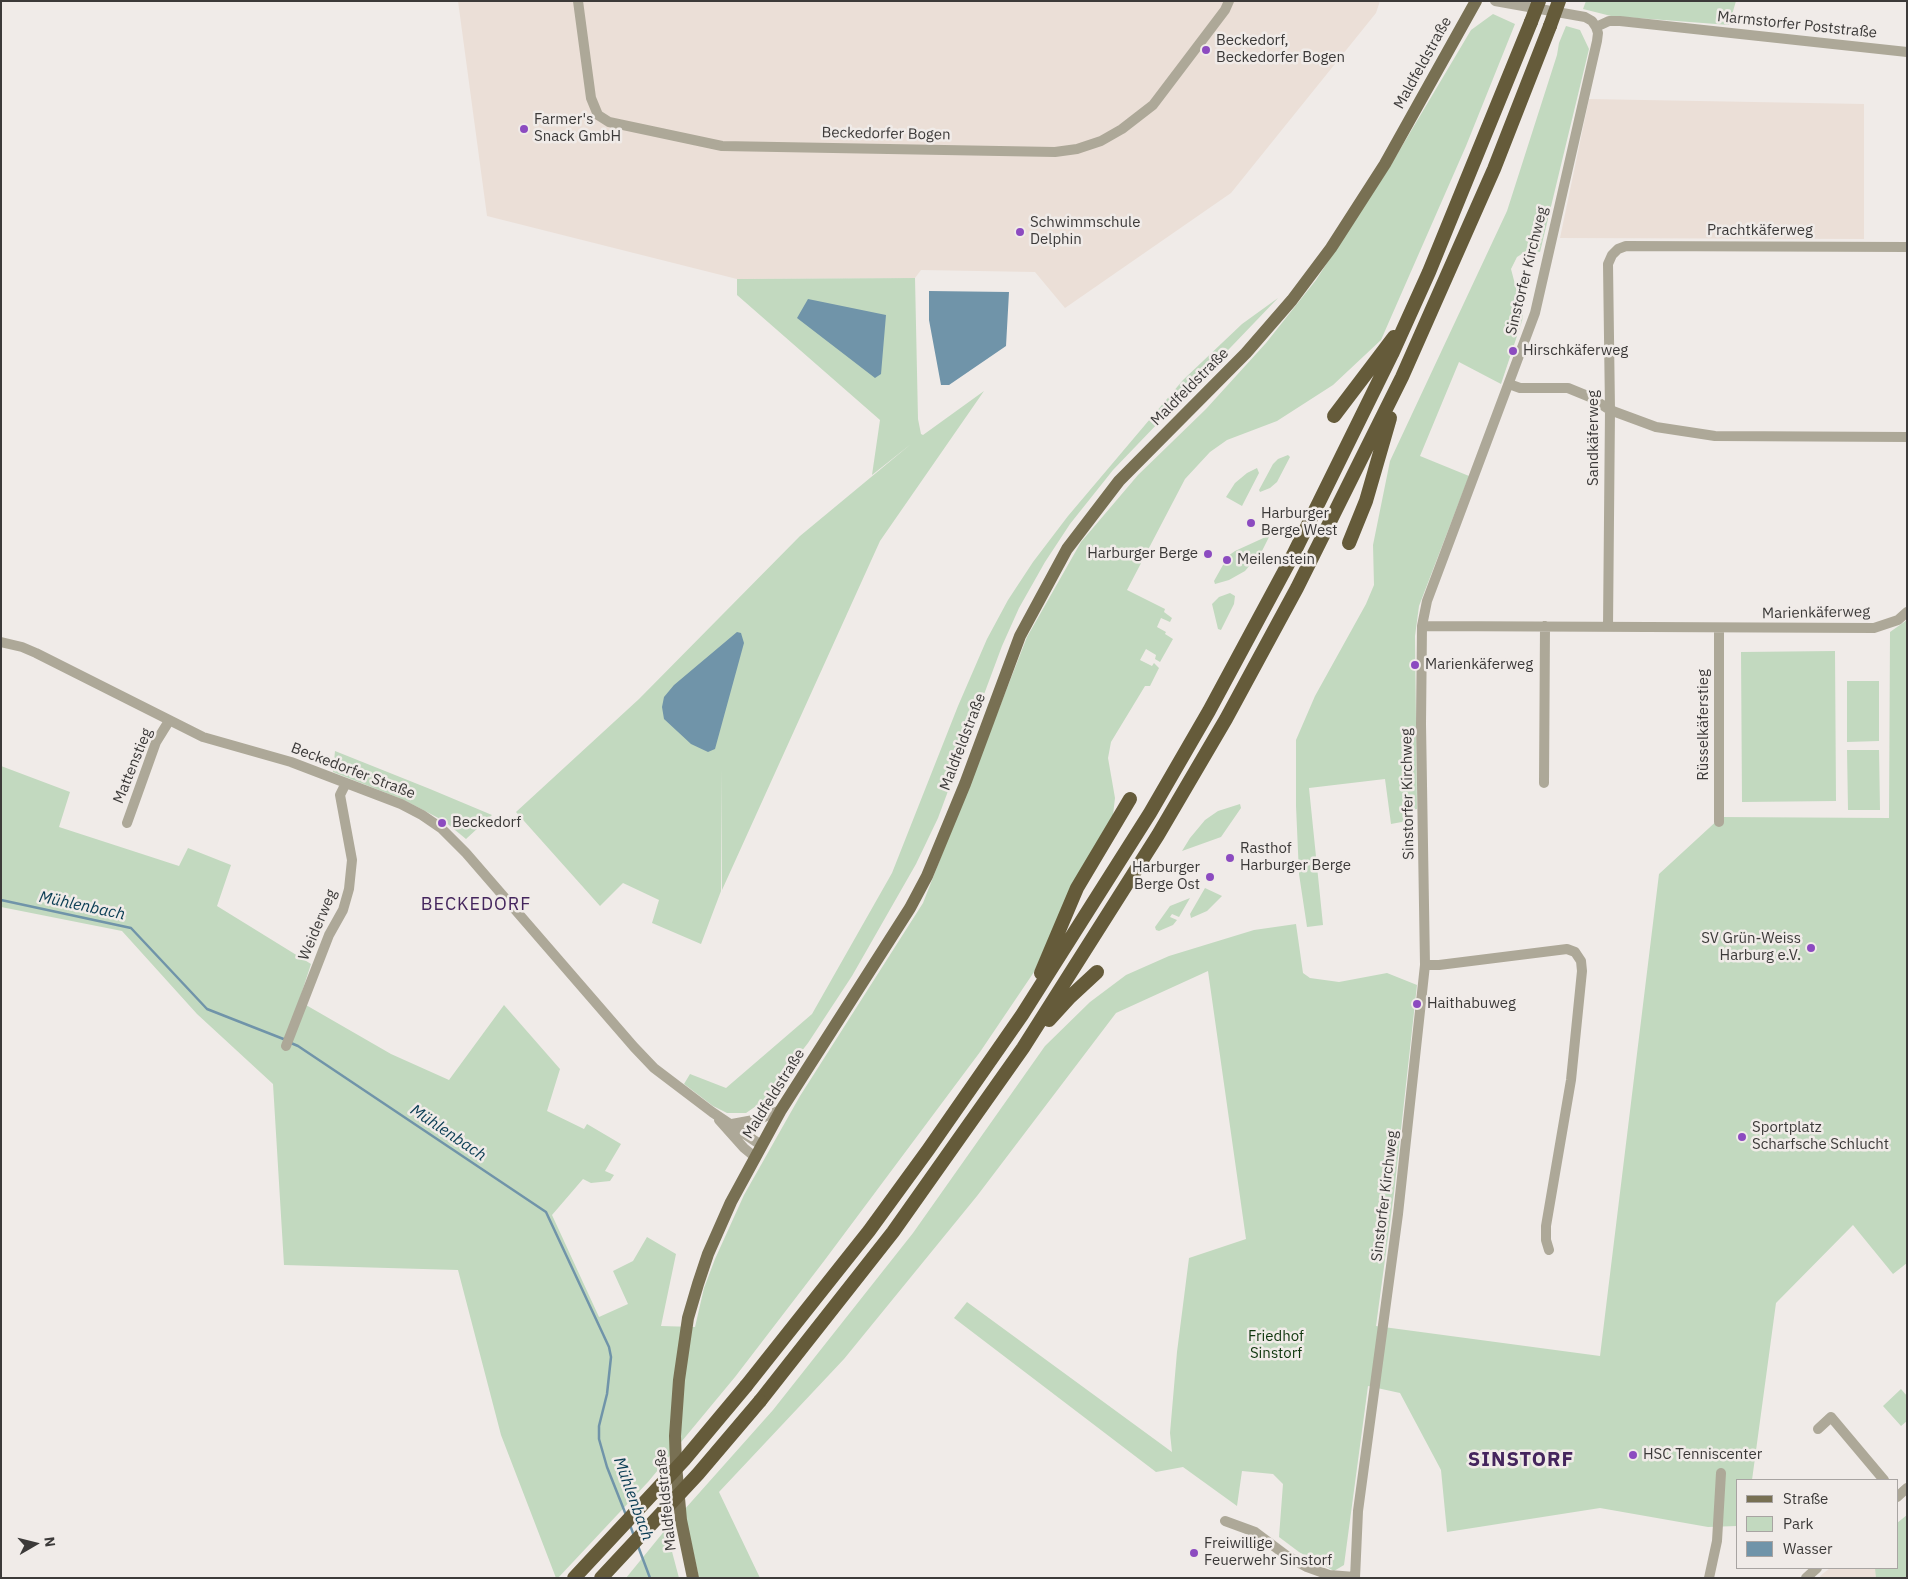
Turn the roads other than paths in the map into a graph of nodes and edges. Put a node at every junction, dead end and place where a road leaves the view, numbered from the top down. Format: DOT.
graph roads {
  1 [pos="578,1"];
  2 [pos="1228,1"];
  3 [pos="1476,1"];
  4 [pos="1495,1"];
  5 [pos="1539,1"];
  6 [pos="1559,1"];
  7 [pos="1597,30"];
  8 [pos="1907,52"];
  9 [pos="1907,247"];
  10 [pos="1615,252"];
  11 [pos="1413,310"];
  12 [pos="1402,377"];
  13 [pos="1509,384"];
  14 [pos="1610,410"];
  15 [pos="1334,416"];
  16 [pos="1907,437"];
  17 [pos="1349,543"];
  18 [pos="1907,612"];
  19 [pos="1422,626"];
  20 [pos="1545,626"];
  21 [pos="1608,627"];
  22 [pos="1719,628"];
  23 [pos="1,642"];
  24 [pos="169,721"];
  25 [pos="346,783"];
  26 [pos="1544,783"];
  27 [pos="1130,799"];
  28 [pos="1719,822"];
  29 [pos="127,823"];
  30 [pos="1426,965"];
  31 [pos="1097,972"];
  32 [pos="1022,1015"];
  33 [pos="286,1046"];
  34 [pos="1023,1048"];
  35 [pos="781,1110"];
  36 [pos="712,1112"];
  37 [pos="732,1124"];
  38 [pos="761,1145"];
  39 [pos="754,1156"];
  40 [pos="1549,1250"];
  41 [pos="1818,1429"];
  42 [pos="1721,1474"];
  43 [pos="1883,1479"];
  44 [pos="1226,1521"];
  45 [pos="1816,1569"];
  46 [pos="1355,1577"];
  47 [pos="574,1578"];
  48 [pos="601,1578"];
  49 [pos="693,1578"];
  50 [pos="1709,1578"];
  51 [pos="1806,1578"];
  1 -- 2 [label="street, Beckedorfer Bogen"];
  3 -- 35 [label="main road, Maldfeldstraße"];
  4 -- 7 [label="street"];
  5 -- 11 [label="highway, bridge"];
  6 -- 12 [label="highway, bridge"];
  7 -- 8 [label="street, Marmstorfer Poststraße"];
  7 -- 13 [label="street, Sinstorfer Kirchweg"];
  9 -- 10 [label="street, Prachtkäferweg"];
  10 -- 14 [label="street, Sandkäferweg"];
  11 -- 15 [label="highway"];
  11 -- 32 [label="highway"];
  12 -- 17 [label="highway"];
  12 -- 34 [label="highway"];
  13 -- 14 [label="street"];
  13 -- 19 [label="street, Sinstorfer Kirchweg"];
  14 -- 16 [label="street"];
  14 -- 21 [label="street, Sandkäferweg"];
  18 -- 22 [label="street, Marienkäferweg"];
  19 -- 20 [label="street, Marienkäferweg"];
  19 -- 30 [label="street, Sinstorfer Kirchweg"];
  20 -- 21 [label="street, Marienkäferweg"];
  20 -- 26 [label="street"];
  21 -- 22 [label="street, Marienkäferweg"];
  22 -- 28 [label="street, Rüsselkäferstieg"];
  23 -- 24 [label="street, Beckedorfer Straße"];
  24 -- 25 [label="street, Beckedorfer Straße"];
  24 -- 29 [label="street, Mattenstieg"];
  25 -- 33 [label="street, Weiderweg"];
  25 -- 36 [label="street, Beckedorfer Straße"];
  27 -- 32 [label="highway"];
  30 -- 40 [label="street"];
  30 -- 46 [label="street, Sinstorfer Kirchweg"];
  31 -- 34 [label="highway"];
  32 -- 47 [label="highway, bridge"];
  34 -- 48 [label="highway, bridge"];
  35 -- 37 [label="street"];
  35 -- 38 [label="main road, Maldfeldstraße"];
  36 -- 37 [label="street, Beckedorfer Straße"];
  36 -- 39 [label="street, Beckedorfer Straße"];
  37 -- 38 [label="street, Beckedorfer Straße"];
  38 -- 39 [label="main road, Maldfeldstraße"];
  39 -- 49 [label="main road, Maldfeldstraße"];
  41 -- 43 [label="street"];
  42 -- 50 [label="street"];
  44 -- 46 [label="street"];
  45 -- 51 [label="street"];
}
